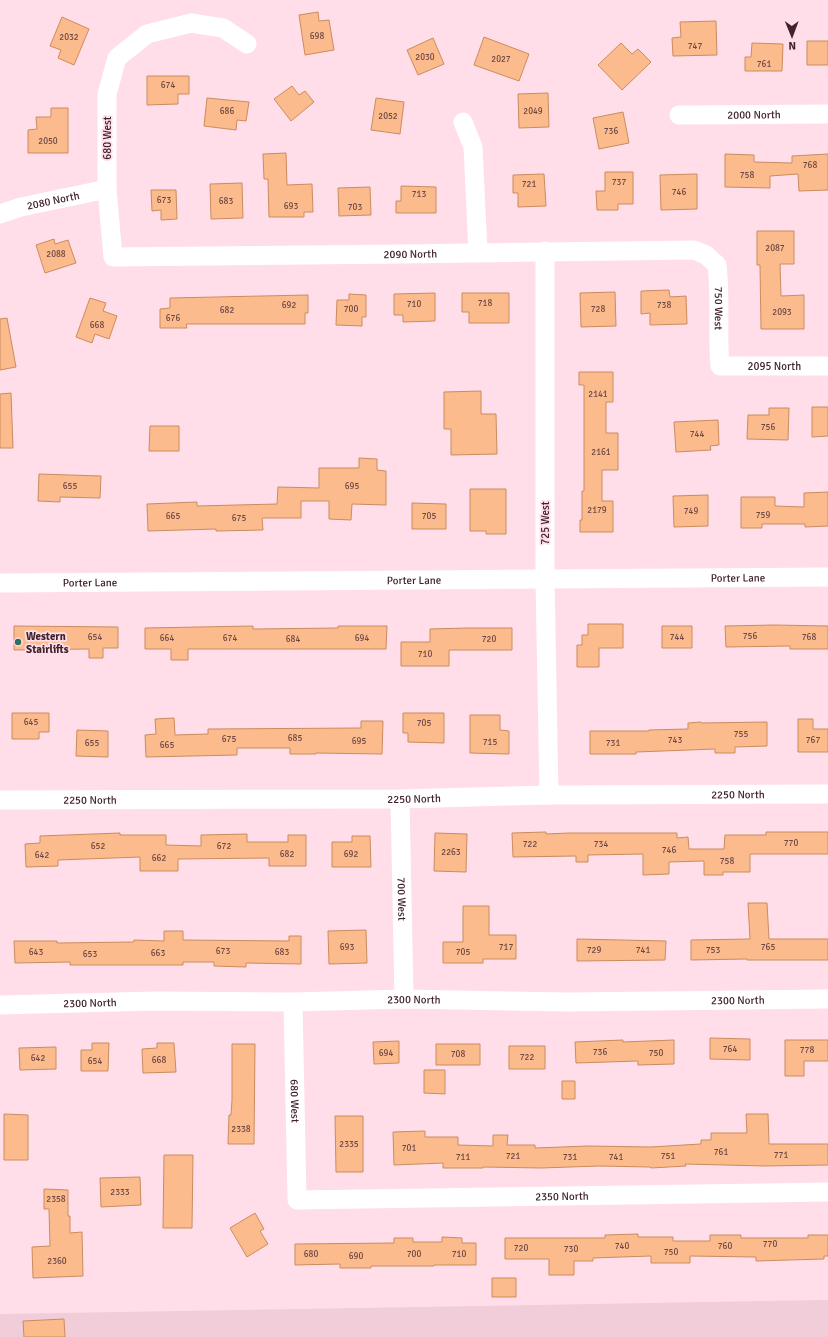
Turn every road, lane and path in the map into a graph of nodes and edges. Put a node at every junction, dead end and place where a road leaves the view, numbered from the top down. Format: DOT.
graph roads {
  1 [pos="247,44"];
  2 [pos="828,114"];
  3 [pos="679,115"];
  4 [pos="463,122"];
  5 [pos="107,189"];
  6 [pos="0,214"];
  7 [pos="545,251"];
  8 [pos="478,252"];
  9 [pos="706,255"];
  10 [pos="113,258"];
  11 [pos="720,366"];
  12 [pos="828,366"];
  13 [pos="828,577"];
  14 [pos="546,579"];
  15 [pos="0,583"];
  16 [pos="828,794"];
  17 [pos="549,795"];
  18 [pos="400,799"];
  19 [pos="0,800"];
  20 [pos="404,999"];
  21 [pos="828,999"];
  22 [pos="293,1002"];
  23 [pos="0,1005"];
  24 [pos="828,1192"];
  25 [pos="296,1200"];
  1 -- 5 [label="street, 680 West"];
  2 -- 3 [label="street, 2000 North"];
  4 -- 8 [label="street"];
  5 -- 6 [label="street, 2080 North"];
  5 -- 10 [label="street, 680 West"];
  7 -- 8 [label="street, 2090 North"];
  7 -- 9 [label="street, 2090 North"];
  7 -- 14 [label="street, 725 West"];
  8 -- 10 [label="street, 2090 North"];
  9 -- 11 [label="street, 750 West"];
  11 -- 12 [label="street, 2095 North"];
  13 -- 14 [label="street, Porter Lane"];
  14 -- 15 [label="street, Porter Lane"];
  14 -- 17 [label="street, 725 West"];
  16 -- 17 [label="street, 2250 North"];
  17 -- 18 [label="street, 2250 North"];
  18 -- 19 [label="street, 2250 North"];
  18 -- 20 [label="street, 700 West"];
  20 -- 21 [label="street, 2300 North"];
  20 -- 22 [label="street, 2300 North"];
  22 -- 23 [label="street, 2300 North"];
  22 -- 25 [label="street, 680 West"];
  24 -- 25 [label="street, 2350 North"];
}
